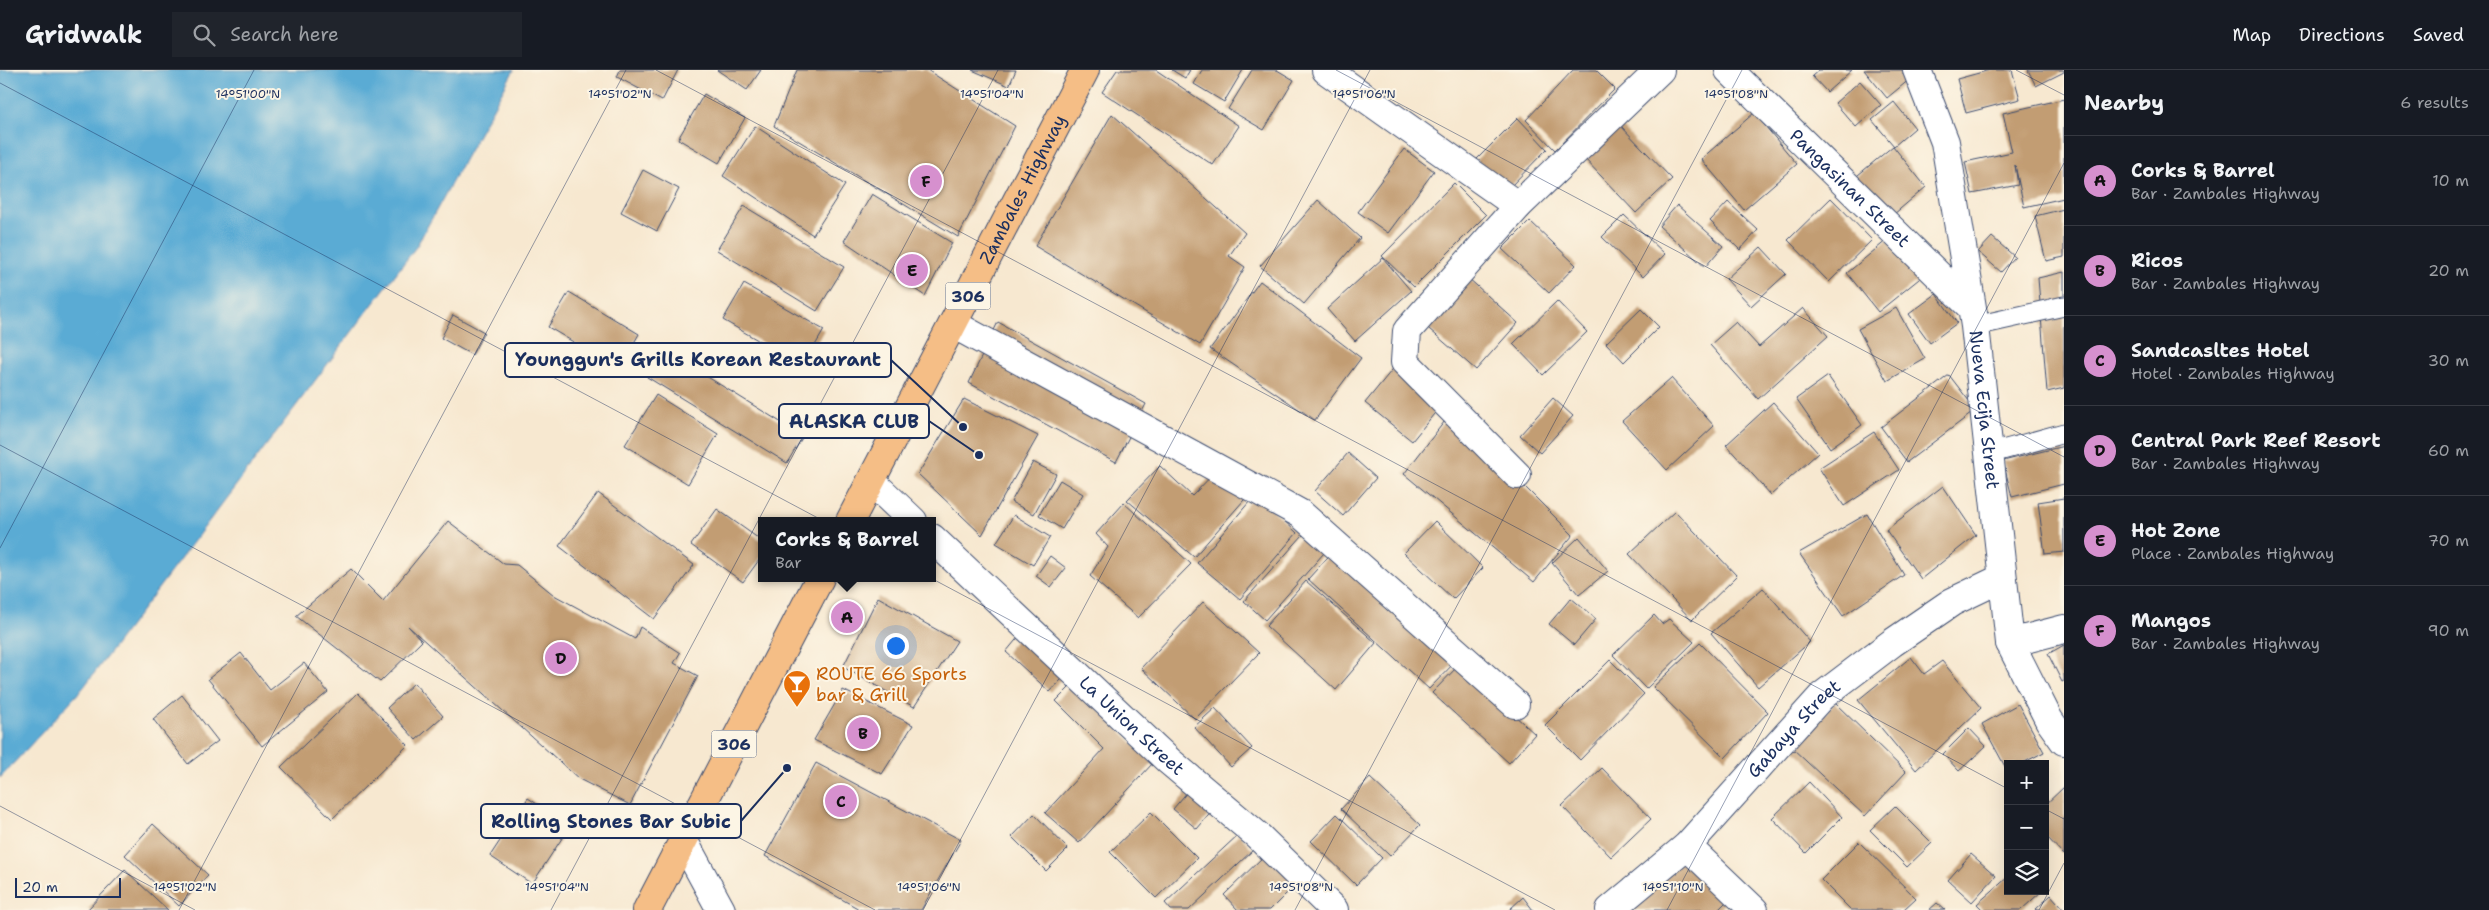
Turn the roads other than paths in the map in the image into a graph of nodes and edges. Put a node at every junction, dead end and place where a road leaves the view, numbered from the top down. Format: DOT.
graph roads {
  1 [pos="1085,70"];
  2 [pos="1326,70"];
  3 [pos="1660,70"];
  4 [pos="1729,70"];
  5 [pos="1917,70"];
  6 [pos="1518,206"];
  7 [pos="2064,306"];
  8 [pos="1973,316"];
  9 [pos="953,324"];
  10 [pos="2064,433"];
  11 [pos="1988,454"];
  12 [pos="1517,475"];
  13 [pos="871,481"];
  14 [pos="852,517"];
  15 [pos="909,517"];
  16 [pos="936,542"];
  17 [pos="2002,578"];
  18 [pos="818,582"];
  19 [pos="2064,629"];
  20 [pos="2010,643"];
  21 [pos="1515,704"];
  22 [pos="2064,740"];
  23 [pos="683,840"];
  24 [pos="1687,846"];
  25 [pos="647,910"];
  26 [pos="721,910"];
  27 [pos="1334,910"];
  28 [pos="1610,910"];
  29 [pos="1754,910"];
  1 -- 9 [label="main road, Zambales Highway / 306"];
  2 -- 6 [label="street"];
  3 -- 6 [label="street"];
  4 -- 8 [label="street, Pangasinan Street"];
  5 -- 8 [label="street, Nueva Ecija Street"];
  6 -- 12 [label="street"];
  7 -- 8 [label="lane"];
  8 -- 11 [label="street, Nueva Ecija Street"];
  9 -- 13 [label="main road, Zambales Highway / 306"];
  9 -- 21 [label="street"];
  10 -- 11 [label="lane"];
  11 -- 17 [label="street, Nueva Ecija Street"];
  13 -- 14 [label="main road, Zambales Highway / 306"];
  13 -- 15 [label="street"];
  16 -- 27 [label="street, La Union Street"];
  17 -- 20 [label="street, Nueva Ecija Street"];
  17 -- 24 [label="street, Gabaya Street"];
  18 -- 23 [label="main road, 306"];
  19 -- 20 [label="street"];
  20 -- 22 [label="street, Nueva Ecija Street"];
  23 -- 25 [label="main road, 306"];
  23 -- 26 [label="street"];
  24 -- 28 [label="street, Gabaya Street"];
  24 -- 29 [label="street"];
}
